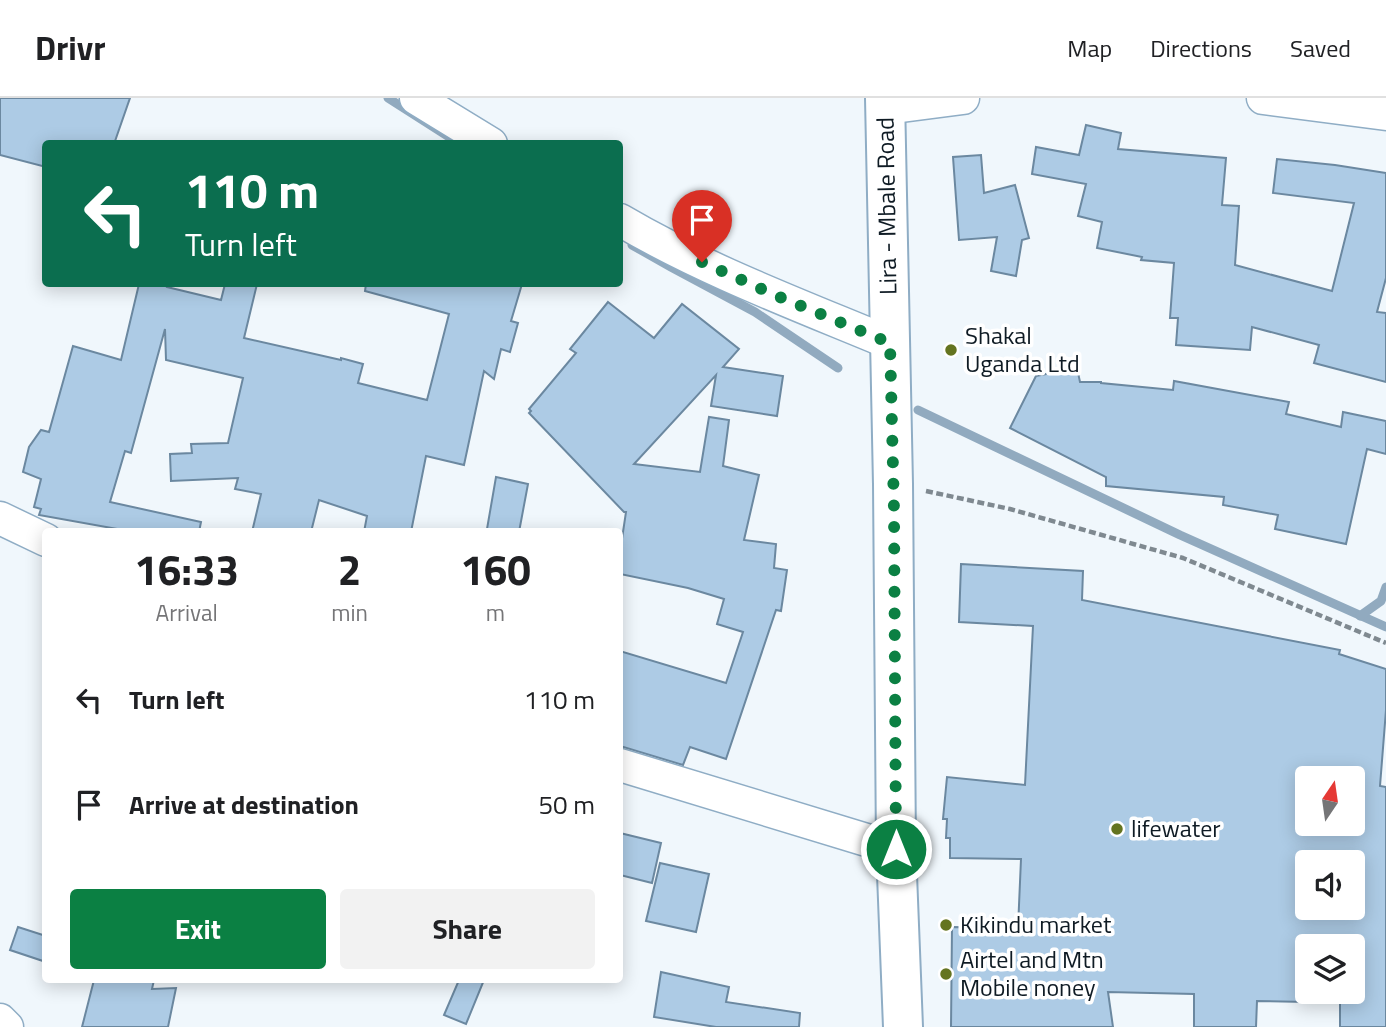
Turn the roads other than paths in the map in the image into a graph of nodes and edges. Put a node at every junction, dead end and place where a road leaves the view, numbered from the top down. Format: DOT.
graph roads {
  1 [pos="416,98"];
  2 [pos="963,98"];
  3 [pos="1263,98"];
  4 [pos="886,103"];
  5 [pos="1386,114"];
  6 [pos="484,140"];
  7 [pos="623,222"];
  8 [pos="890,343"];
  9 [pos="1,523"];
  10 [pos="42,538"];
  11 [pos="623,766"];
  12 [pos="896,849"];
  13 [pos="0,1020"];
  14 [pos="7,1027"];
  15 [pos="903,1027"];
  1 -- 6 [label="street"];
  2 -- 4 [label="street"];
  3 -- 5 [label="street"];
  4 -- 8 [label="main road, Lira - Mbale Road"];
  7 -- 8 [label="street"];
  8 -- 12 [label="main road, Lira - Mbale Road"];
  9 -- 10 [label="street"];
  11 -- 12 [label="street"];
  12 -- 15 [label="main road, Lira - Mbale Road"];
  13 -- 14 [label="street"];
}
